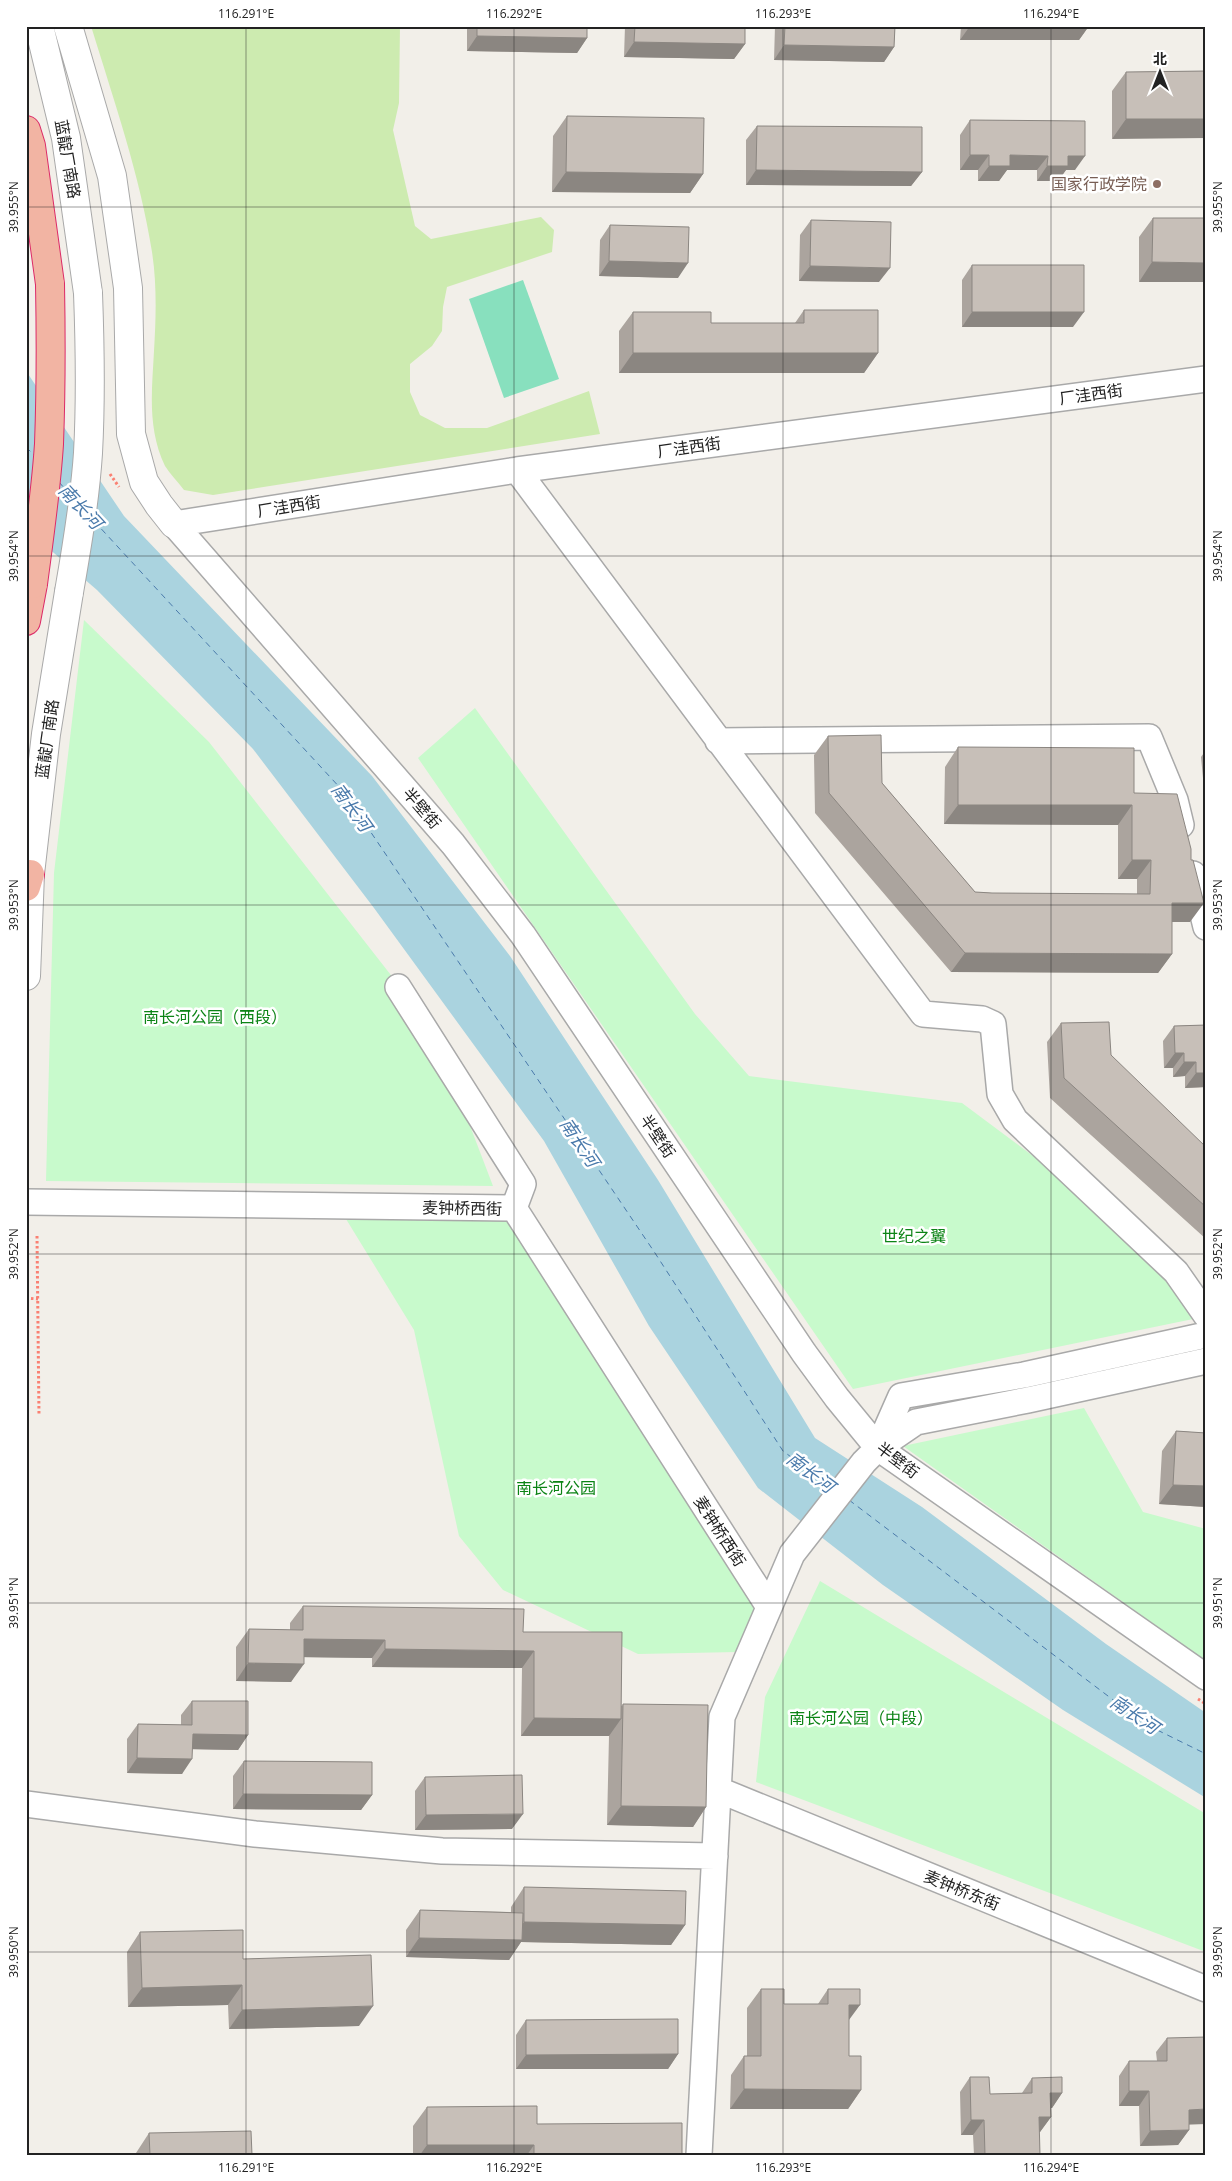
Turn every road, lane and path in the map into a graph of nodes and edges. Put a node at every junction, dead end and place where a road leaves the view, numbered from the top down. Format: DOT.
graph roads {
  1 [pos="39,26"];
  2 [pos="68,26"];
  3 [pos="26,130"];
  4 [pos="1206,379"];
  5 [pos="517,470"];
  6 [pos="174,524"];
  7 [pos="26,620"];
  8 [pos="718,741"];
  9 [pos="28,880"];
  10 [pos="1206,927"];
  11 [pos="26,976"];
  12 [pos="398,987"];
  13 [pos="26,1202"];
  14 [pos="514,1208"];
  15 [pos="37,1236"];
  16 [pos="26,1298"];
  17 [pos="38,1298"];
  18 [pos="1206,1315"];
  19 [pos="1206,1335"];
  20 [pos="1206,1361"];
  21 [pos="39,1416"];
  22 [pos="871,1455"];
  23 [pos="769,1607"];
  24 [pos="1206,1677"];
  25 [pos="719,1790"];
  26 [pos="26,1804"];
  27 [pos="715,1856"];
  28 [pos="1206,1989"];
  29 [pos="699,2155"];
  1 -- 9 [label="street, 蓝靛厂南路, bridge"];
  2 -- 6 [label="street"];
  3 -- 7 [label="highway, bridge"];
  4 -- 5 [label="street, 厂洼西街"];
  5 -- 6 [label="street, 厂洼西街"];
  5 -- 8 [label="street"];
  6 -- 22 [label="street, 半壁街"];
  8 -- 10 [label="street"];
  8 -- 18 [label="street"];
  9 -- 11 [label="street, 蓝靛厂南路"];
  12 -- 14 [label="street"];
  13 -- 14 [label="street, 麦钟桥西街"];
  14 -- 23 [label="street, 麦钟桥西街"];
  15 -- 17 [label="path"];
  16 -- 17 [label="path"];
  17 -- 21 [label="path"];
  19 -- 22 [label="street"];
  20 -- 22 [label="street"];
  22 -- 23 [label="street"];
  22 -- 24 [label="street, 半壁街"];
  23 -- 25 [label="street"];
  25 -- 27 [label="street"];
  25 -- 28 [label="street, 麦钟桥东街"];
  26 -- 27 [label="street"];
  27 -- 29 [label="street"];
}
